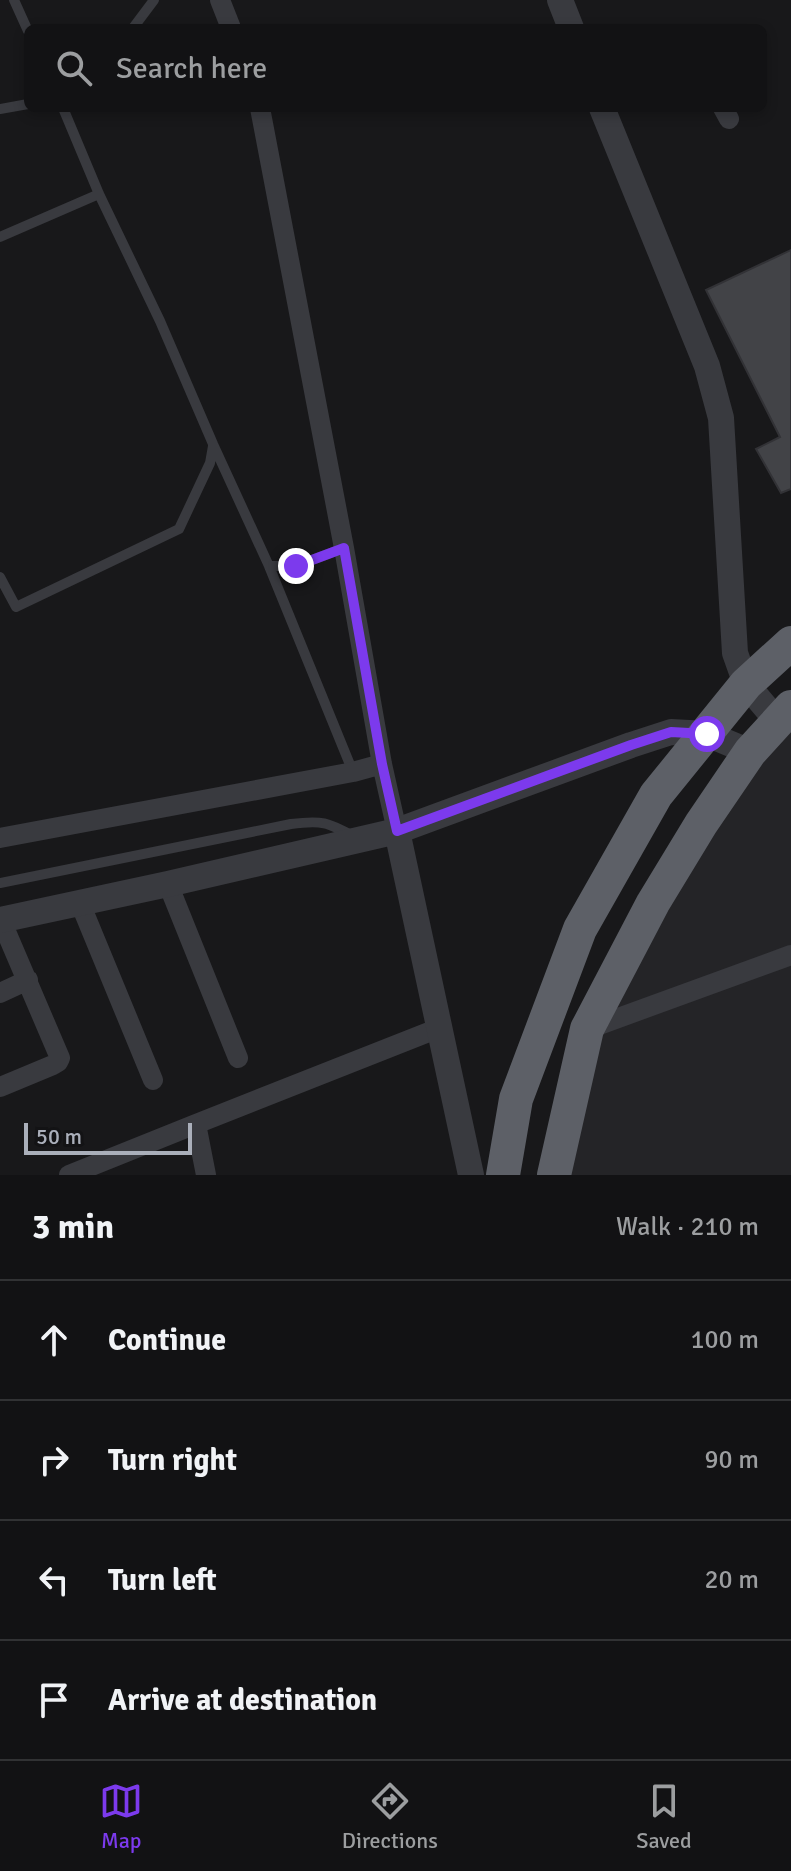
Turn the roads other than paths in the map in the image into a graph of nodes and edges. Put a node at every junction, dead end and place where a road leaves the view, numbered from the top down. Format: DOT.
graph roads {
  1 [pos="14,0"];
  2 [pos="154,0"];
  3 [pos="220,0"];
  4 [pos="560,0"];
  5 [pos="25,24"];
  6 [pos="136,24"];
  7 [pos="229,24"];
  8 [pos="569,24"];
  9 [pos="24,105"];
  10 [pos="0,109"];
  11 [pos="65,112"];
  12 [pos="261,112"];
  13 [pos="611,112"];
  14 [pos="99,194"];
  15 [pos="0,237"];
  16 [pos="213,444"];
  17 [pos="344,548"];
  18 [pos="269,566"];
  19 [pos="0,577"];
  20 [pos="791,643"];
  21 [pos="746,684"];
  22 [pos="785,714"];
  23 [pos="707,734"];
  24 [pos="750,752"];
  25 [pos="382,764"];
  26 [pos="353,772"];
  27 [pos="397,831"];
  28 [pos="0,838"];
  29 [pos="360,840"];
  30 [pos="0,883"];
  31 [pos="168,884"];
  32 [pos="80,903"];
  33 [pos="1,920"];
  34 [pos="791,955"];
  35 [pos="28,980"];
  36 [pos="0,993"];
  37 [pos="439,1028"];
  38 [pos="587,1029"];
  39 [pos="238,1058"];
  40 [pos="153,1080"];
  41 [pos="0,1087"];
  42 [pos="196,1124"];
  43 [pos="69,1175"];
  44 [pos="206,1175"];
  45 [pos="471,1175"];
  46 [pos="503,1175"];
  47 [pos="554,1175"];
  1 -- 5 [label="lane"];
  2 -- 6 [label="lane"];
  3 -- 7 [label="street"];
  4 -- 8 [label="street"];
  9 -- 10 [label="lane"];
  11 -- 14 [label="lane"];
  12 -- 17 [label="street"];
  13 -- 21 [label="street"];
  14 -- 15 [label="lane"];
  14 -- 16 [label="lane"];
  16 -- 18 [label="lane"];
  16 -- 19 [label="lane"];
  17 -- 18 [label="lane"];
  17 -- 25 [label="street"];
  18 -- 26 [label="lane"];
  20 -- 21 [label="highway"];
  21 -- 22 [label="street"];
  21 -- 23 [label="highway"];
  22 -- 24 [label="highway"];
  23 -- 24 [label="street"];
  23 -- 27 [label="street"];
  23 -- 46 [label="highway"];
  24 -- 38 [label="highway"];
  25 -- 26 [label="street"];
  25 -- 27 [label="street"];
  26 -- 28 [label="street"];
  27 -- 29 [label="street"];
  27 -- 37 [label="street"];
  29 -- 30 [label="lane"];
  29 -- 31 [label="street"];
  31 -- 32 [label="street"];
  31 -- 39 [label="street"];
  32 -- 33 [label="street"];
  32 -- 40 [label="street"];
  33 -- 35 [label="street"];
  34 -- 38 [label="street"];
  35 -- 36 [label="street"];
  35 -- 41 [label="street"];
  37 -- 42 [label="street"];
  37 -- 45 [label="street"];
  38 -- 47 [label="highway"];
  42 -- 43 [label="street"];
  42 -- 44 [label="street"];
}
